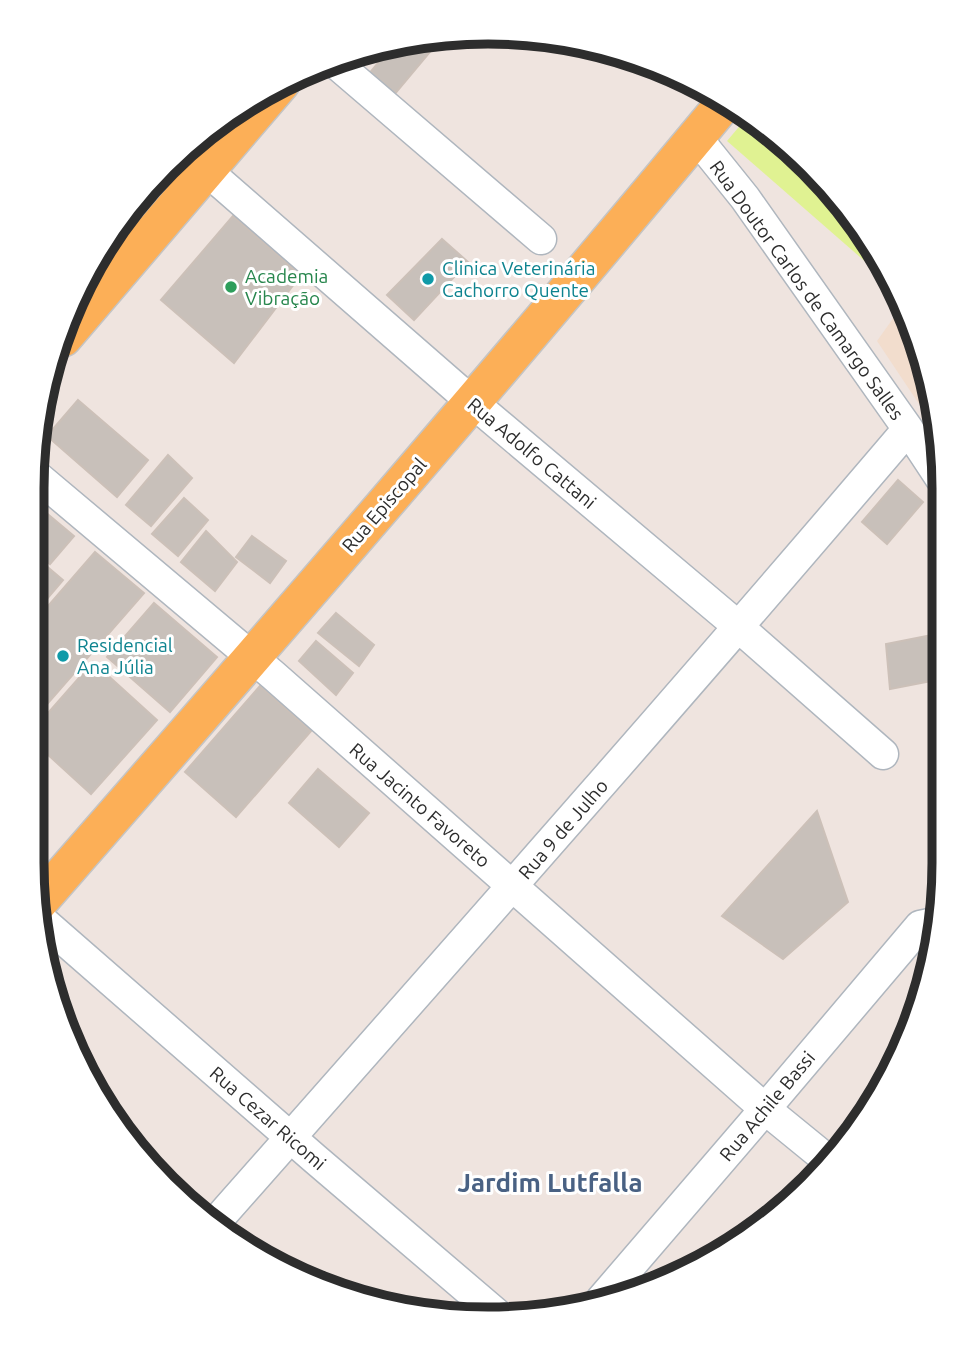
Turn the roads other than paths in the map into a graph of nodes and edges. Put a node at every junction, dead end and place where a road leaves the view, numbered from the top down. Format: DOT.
graph roads {
  1 [pos="342,68"];
  2 [pos="719,109"];
  3 [pos="240,120"];
  4 [pos="696,137"];
  5 [pos="195,160"];
  6 [pos="541,239"];
  7 [pos="78,317"];
  8 [pos="472,402"];
  9 [pos="908,429"];
  10 [pos="931,464"];
  11 [pos="44,482"];
  12 [pos="738,628"];
  13 [pos="252,658"];
  14 [pos="883,754"];
  15 [pos="513,887"];
  16 [pos="45,895"];
  17 [pos="928,924"];
  18 [pos="49,926"];
  19 [pos="765,1110"];
  20 [pos="291,1137"];
  21 [pos="822,1156"];
  22 [pos="220,1217"];
  23 [pos="610,1290"];
  24 [pos="490,1307"];
  1 -- 6 [label="street"];
  2 -- 4 [label="main road, Rua Episcopal"];
  3 -- 5 [label="main road"];
  4 -- 8 [label="main road, Rua Episcopal"];
  4 -- 9 [label="street, Rua Doutor Carlos de Camargo Salles"];
  5 -- 7 [label="main road"];
  5 -- 8 [label="street, Rua Adolfo Cattani"];
  8 -- 12 [label="street, Rua Adolfo Cattani"];
  8 -- 13 [label="main road, Rua Episcopal"];
  9 -- 10 [label="street, Rua Doutor Carlos de Camargo Salles"];
  9 -- 12 [label="street, Rua 9 de Julho"];
  11 -- 13 [label="street, Rua Jacinto Favoreto"];
  12 -- 14 [label="street, Rua Adolfo Cattani"];
  12 -- 15 [label="street, Rua 9 de Julho"];
  13 -- 15 [label="street, Rua Jacinto Favoreto"];
  13 -- 16 [label="main road, Rua Episcopal"];
  15 -- 19 [label="street, Rua Jacinto Favoreto"];
  15 -- 20 [label="street, Rua 9 de Julho"];
  17 -- 19 [label="street, Rua Achile Bassi"];
  18 -- 20 [label="street, Rua Cezar Ricomi"];
  19 -- 21 [label="street, Rua Jacinto Favoreto"];
  19 -- 23 [label="street, Rua Achile Bassi"];
  20 -- 22 [label="street, Rua 9 de Julho"];
  20 -- 24 [label="street, Rua Cezar Ricomi"];
}
